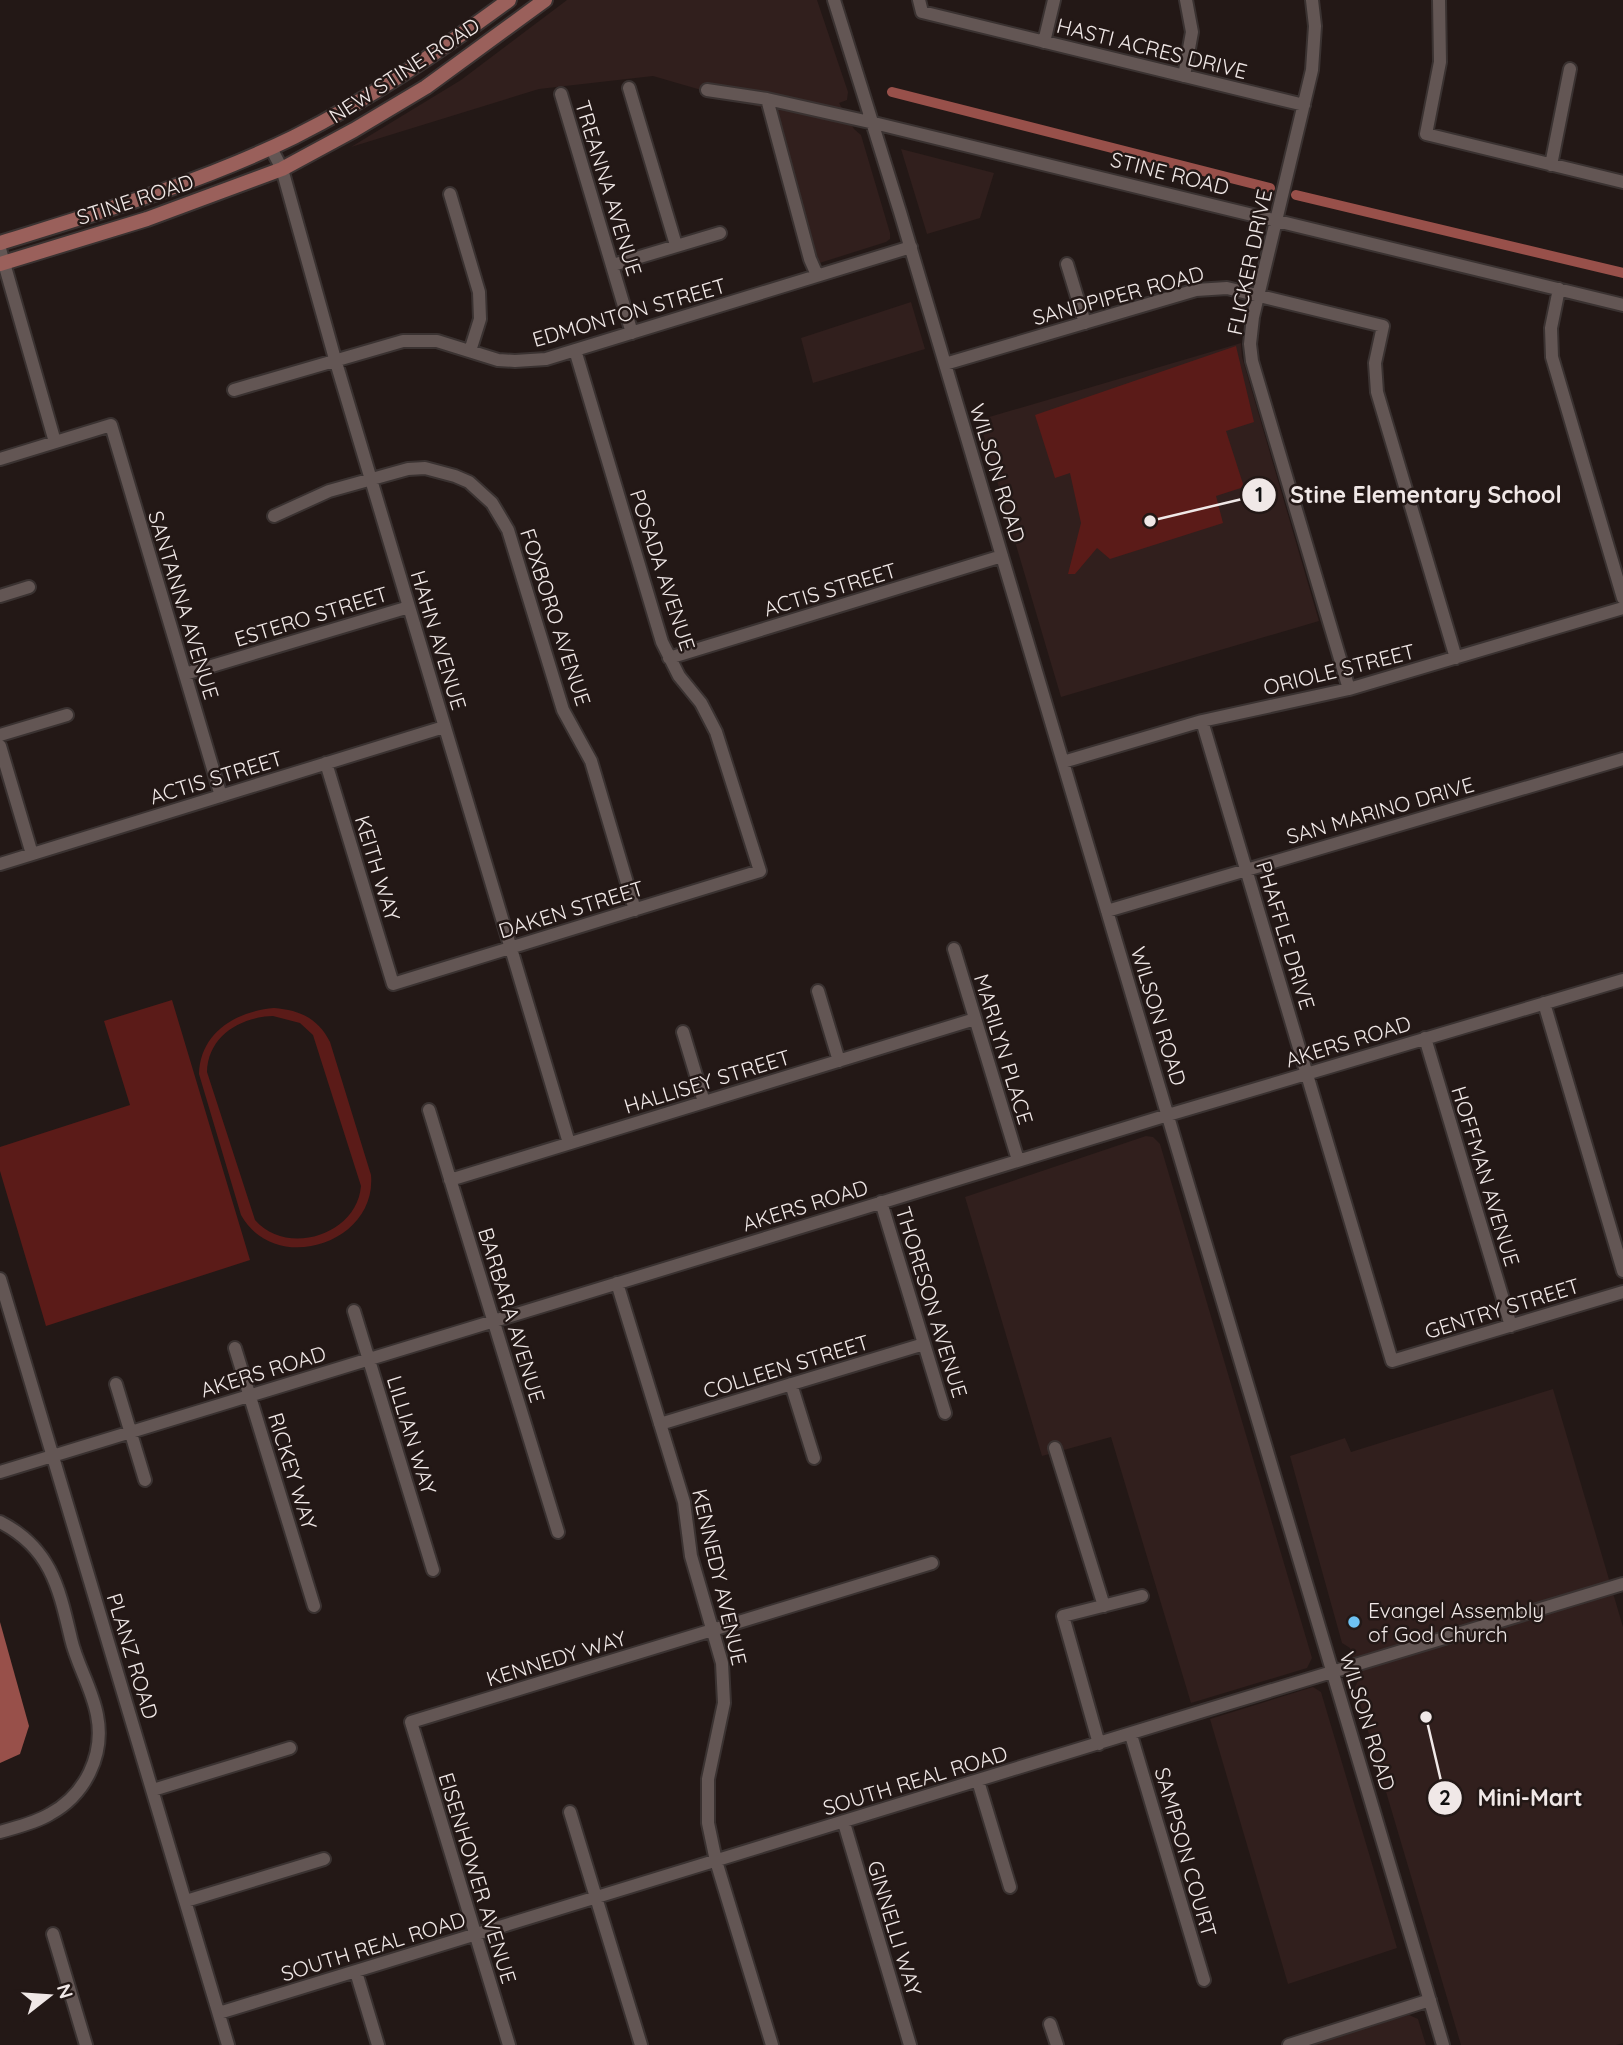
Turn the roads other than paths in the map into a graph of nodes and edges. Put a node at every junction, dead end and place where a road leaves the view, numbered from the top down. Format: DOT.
graph roads {
  1 [pos="509,0"];
  2 [pos="545,0"];
  3 [pos="834,0"];
  4 [pos="919,0"];
  5 [pos="1054,0"];
  6 [pos="1186,0"];
  7 [pos="1312,0"];
  8 [pos="1439,0"];
  9 [pos="1044,42"];
  10 [pos="1570,69"];
  11 [pos="1184,76"];
  12 [pos="629,88"];
  13 [pos="706,90"];
  14 [pos="561,94"];
  15 [pos="767,99"];
  16 [pos="1304,105"];
  17 [pos="874,122"];
  18 [pos="271,148"];
  19 [pos="1551,165"];
  20 [pos="282,169"];
  21 [pos="1623,182"];
  22 [pos="450,194"];
  23 [pos="1276,220"];
  24 [pos="720,233"];
  25 [pos="0,243"];
  26 [pos="676,245"];
  27 [pos="911,247"];
  28 [pos="1,259"];
  29 [pos="1067,264"];
  30 [pos="613,265"];
  31 [pos="817,275"];
  32 [pos="1559,289"];
  33 [pos="1258,295"];
  34 [pos="1623,305"];
  35 [pos="1085,323"];
  36 [pos="632,333"];
  37 [pos="575,350"];
  38 [pos="470,351"];
  39 [pos="335,359"];
  40 [pos="945,364"];
  41 [pos="234,390"];
  42 [pos="55,442"];
  43 [pos="0,459"];
  44 [pos="370,478"];
  45 [pos="274,516"];
  46 [pos="1002,556"];
  47 [pos="29,587"];
  48 [pos="0,596"];
  49 [pos="1623,598"];
  50 [pos="409,607"];
  51 [pos="1623,608"];
  52 [pos="668,658"];
  53 [pos="1456,658"];
  54 [pos="185,674"];
  55 [pos="1349,689"];
  56 [pos="67,715"];
  57 [pos="1202,721"];
  58 [pos="444,727"];
  59 [pos="0,735"];
  60 [pos="0,746"];
  61 [pos="1623,759"];
  62 [pos="1063,762"];
  63 [pos="326,763"];
  64 [pos="221,796"];
  65 [pos="32,854"];
  66 [pos="0,864"];
  67 [pos="1247,869"];
  68 [pos="760,871"];
  69 [pos="635,910"];
  70 [pos="1107,911"];
  71 [pos="511,948"];
  72 [pos="954,949"];
  73 [pos="1623,980"];
  74 [pos="393,984"];
  75 [pos="818,991"];
  76 [pos="1544,1003"];
  77 [pos="975,1019"];
  78 [pos="683,1032"];
  79 [pos="1425,1038"];
  80 [pos="839,1061"];
  81 [pos="1307,1073"];
  82 [pos="704,1102"];
  83 [pos="429,1110"];
  84 [pos="1168,1115"];
  85 [pos="569,1143"];
  86 [pos="1018,1160"];
  87 [pos="450,1180"];
  88 [pos="881,1202"];
  89 [pos="1623,1270"];
  90 [pos="0,1279"];
  91 [pos="617,1283"];
  92 [pos="1623,1292"];
  93 [pos="354,1311"];
  94 [pos="493,1321"];
  95 [pos="1511,1325"];
  96 [pos="924,1344"];
  97 [pos="235,1348"];
  98 [pos="368,1359"];
  99 [pos="1392,1361"];
  100 [pos="116,1384"];
  101 [pos="791,1384"];
  102 [pos="250,1396"];
  103 [pos="945,1413"];
  104 [pos="660,1424"];
  105 [pos="131,1432"];
  106 [pos="1055,1448"];
  107 [pos="53,1456"];
  108 [pos="814,1458"];
  109 [pos="0,1472"];
  110 [pos="145,1480"];
  111 [pos="0,1522"];
  112 [pos="558,1532"];
  113 [pos="932,1563"];
  114 [pos="433,1570"];
  115 [pos="1623,1584"];
  116 [pos="1142,1596"];
  117 [pos="314,1606"];
  118 [pos="1104,1606"];
  119 [pos="713,1630"];
  120 [pos="1333,1673"];
  121 [pos="411,1722"];
  122 [pos="1131,1734"];
  123 [pos="1099,1744"];
  124 [pos="290,1748"];
  125 [pos="978,1781"];
  126 [pos="153,1790"];
  127 [pos="570,1812"];
  128 [pos="844,1822"];
  129 [pos="0,1832"];
  130 [pos="324,1859"];
  131 [pos="716,1861"];
  132 [pos="1010,1887"];
  133 [pos="596,1898"];
  134 [pos="186,1901"];
  135 [pos="53,1934"];
  136 [pos="476,1935"];
  137 [pos="356,1972"];
  138 [pos="1203,1980"];
  139 [pos="1430,2000"];
  140 [pos="219,2013"];
  141 [pos="1050,2024"];
  142 [pos="86,2045"];
  143 [pos="228,2045"];
  144 [pos="378,2045"];
  145 [pos="509,2045"];
  146 [pos="641,2045"];
  147 [pos="772,2045"];
  148 [pos="910,2045"];
  149 [pos="1057,2045"];
  150 [pos="1290,2045"];
  151 [pos="1443,2045"];
  1 -- 18 [label="main road, NEW STINE ROAD"];
  2 -- 20 [label="main road, NEW STINE ROAD"];
  3 -- 17 [label="street, WILSON ROAD"];
  4 -- 9 [label="street, HASTI ACRES DRIVE"];
  5 -- 9 [label="street"];
  6 -- 11 [label="street"];
  7 -- 16 [label="street, FLICKER DRIVE"];
  8 -- 19 [label="street"];
  9 -- 11 [label="street, HASTI ACRES DRIVE"];
  10 -- 19 [label="street"];
  11 -- 16 [label="street, HASTI ACRES DRIVE"];
  12 -- 26 [label="street"];
  13 -- 15 [label="street, STINE ROAD"];
  14 -- 30 [label="street, TREANNA AVENUE"];
  15 -- 17 [label="street, STINE ROAD"];
  15 -- 31 [label="street"];
  16 -- 23 [label="street, FLICKER DRIVE"];
  17 -- 23 [label="street, STINE ROAD"];
  17 -- 27 [label="street, WILSON ROAD"];
  18 -- 20 [label="street, HAHN AVENUE"];
  18 -- 25 [label="main road, STINE ROAD"];
  19 -- 21 [label="street"];
  20 -- 28 [label="main road, STINE ROAD"];
  20 -- 39 [label="street, HAHN AVENUE"];
  22 -- 38 [label="street"];
  23 -- 32 [label="street, STINE ROAD"];
  23 -- 33 [label="street, FLICKER DRIVE"];
  24 -- 26 [label="street"];
  26 -- 30 [label="street"];
  27 -- 31 [label="street, EDMONTON STREET"];
  27 -- 40 [label="street, WILSON ROAD"];
  28 -- 42 [label="street"];
  29 -- 35 [label="street"];
  30 -- 36 [label="street, TREANNA AVENUE"];
  31 -- 36 [label="street, EDMONTON STREET"];
  32 -- 34 [label="street, STINE ROAD"];
  32 -- 49 [label="street"];
  33 -- 35 [label="street, SANDPIPER ROAD"];
  33 -- 53 [label="street, SANDPIPER ROAD"];
  33 -- 55 [label="street, FLICKER DRIVE"];
  35 -- 40 [label="street, SANDPIPER ROAD"];
  36 -- 37 [label="street, EDMONTON STREET"];
  37 -- 38 [label="street, EDMONTON STREET"];
  37 -- 52 [label="street, POSADA AVENUE"];
  38 -- 39 [label="street, EDMONTON STREET"];
  39 -- 41 [label="street, EDMONTON STREET"];
  39 -- 44 [label="street, HAHN AVENUE"];
  40 -- 46 [label="street, WILSON ROAD"];
  42 -- 43 [label="street"];
  42 -- 54 [label="street, SANTANNA AVENUE"];
  44 -- 45 [label="street, FOXBORO AVENUE"];
  44 -- 50 [label="street, HAHN AVENUE"];
  44 -- 69 [label="street, FOXBORO AVENUE"];
  46 -- 52 [label="street, ACTIS STREET"];
  46 -- 62 [label="street, WILSON ROAD"];
  47 -- 48 [label="street"];
  50 -- 54 [label="street, ESTERO STREET"];
  50 -- 58 [label="street, HAHN AVENUE"];
  51 -- 53 [label="street, ORIOLE STREET"];
  52 -- 68 [label="street, POSADA AVENUE"];
  53 -- 55 [label="street, ORIOLE STREET"];
  54 -- 64 [label="street, SANTANNA AVENUE"];
  55 -- 57 [label="street, ORIOLE STREET"];
  56 -- 59 [label="street"];
  57 -- 62 [label="street, ORIOLE STREET"];
  57 -- 67 [label="street, PHAFFLE DRIVE"];
  58 -- 63 [label="street, ACTIS STREET"];
  58 -- 71 [label="street, HAHN AVENUE"];
  60 -- 65 [label="street"];
  61 -- 67 [label="street, SAN MARINO DRIVE"];
  62 -- 70 [label="street, WILSON ROAD"];
  63 -- 64 [label="street, ACTIS STREET"];
  63 -- 74 [label="street, KEITH WAY"];
  64 -- 65 [label="street, ACTIS STREET"];
  65 -- 66 [label="street, ACTIS STREET"];
  67 -- 70 [label="street, SAN MARINO DRIVE"];
  67 -- 81 [label="street, PHAFFLE DRIVE"];
  68 -- 69 [label="street, DAKEN STREET"];
  69 -- 71 [label="street, DAKEN STREET"];
  70 -- 84 [label="street, WILSON ROAD"];
  71 -- 74 [label="street, DAKEN STREET"];
  71 -- 85 [label="street, HAHN AVENUE"];
  72 -- 77 [label="street, MARILYN PLACE"];
  73 -- 76 [label="street, AKERS ROAD"];
  75 -- 80 [label="street"];
  76 -- 79 [label="street, AKERS ROAD"];
  76 -- 89 [label="street"];
  77 -- 80 [label="street, HALLISEY STREET"];
  77 -- 86 [label="street, MARILYN PLACE"];
  78 -- 82 [label="street"];
  79 -- 81 [label="street, AKERS ROAD"];
  79 -- 95 [label="street, HOFFMAN AVENUE"];
  80 -- 82 [label="street, HALLISEY STREET"];
  81 -- 84 [label="street, AKERS ROAD"];
  81 -- 99 [label="street, PHAFFLE DRIVE"];
  82 -- 85 [label="street, HALLISEY STREET"];
  83 -- 87 [label="street, BARBARA AVENUE"];
  84 -- 86 [label="street, AKERS ROAD"];
  84 -- 120 [label="street, WILSON ROAD"];
  85 -- 87 [label="street, HALLISEY STREET"];
  86 -- 88 [label="street, AKERS ROAD"];
  87 -- 94 [label="street, BARBARA AVENUE"];
  88 -- 91 [label="street, AKERS ROAD"];
  88 -- 96 [label="street, THORESON AVENUE"];
  90 -- 107 [label="street, PLANZ ROAD"];
  91 -- 94 [label="street, AKERS ROAD"];
  91 -- 104 [label="street, KENNEDY AVENUE"];
  92 -- 95 [label="street, GENTRY STREET"];
  93 -- 98 [label="street, LILLIAN WAY"];
  94 -- 98 [label="street, AKERS ROAD"];
  94 -- 112 [label="street, BARBARA AVENUE"];
  95 -- 99 [label="street, GENTRY STREET"];
  96 -- 101 [label="street, COLLEEN STREET"];
  96 -- 103 [label="street, THORESON AVENUE"];
  97 -- 102 [label="street, RICKEY WAY"];
  98 -- 102 [label="street, AKERS ROAD"];
  98 -- 114 [label="street, LILLIAN WAY"];
  100 -- 105 [label="street"];
  101 -- 104 [label="street, COLLEEN STREET"];
  101 -- 108 [label="street"];
  102 -- 105 [label="street, AKERS ROAD"];
  102 -- 117 [label="street, RICKEY WAY"];
  104 -- 119 [label="street, KENNEDY AVENUE"];
  105 -- 107 [label="street, AKERS ROAD"];
  105 -- 110 [label="street"];
  106 -- 118 [label="street"];
  107 -- 109 [label="street, AKERS ROAD"];
  107 -- 126 [label="street, PLANZ ROAD"];
  111 -- 129 [label="street"];
  113 -- 119 [label="street, KENNEDY WAY"];
  115 -- 120 [label="street, SOUTH REAL ROAD"];
  116 -- 118 [label="street"];
  118 -- 123 [label="street"];
  119 -- 121 [label="street, KENNEDY WAY"];
  119 -- 131 [label="street, KENNEDY AVENUE"];
  120 -- 122 [label="street, SOUTH REAL ROAD"];
  120 -- 139 [label="street, WILSON ROAD"];
  121 -- 136 [label="street, EISENHOWER AVENUE"];
  122 -- 123 [label="street, SOUTH REAL ROAD"];
  122 -- 138 [label="street, SAMPSON COURT"];
  123 -- 125 [label="street, SOUTH REAL ROAD"];
  124 -- 126 [label="street"];
  125 -- 128 [label="street, SOUTH REAL ROAD"];
  125 -- 132 [label="street"];
  126 -- 134 [label="street, PLANZ ROAD"];
  127 -- 133 [label="street"];
  128 -- 131 [label="street, SOUTH REAL ROAD"];
  128 -- 148 [label="street, GINNELLI WAY"];
  130 -- 134 [label="street"];
  131 -- 133 [label="street, SOUTH REAL ROAD"];
  131 -- 147 [label="street, KENNEDY AVENUE"];
  133 -- 136 [label="street, SOUTH REAL ROAD"];
  133 -- 146 [label="street"];
  134 -- 140 [label="street, PLANZ ROAD"];
  135 -- 142 [label="street"];
  136 -- 137 [label="street, SOUTH REAL ROAD"];
  136 -- 145 [label="street, EISENHOWER AVENUE"];
  137 -- 140 [label="street, SOUTH REAL ROAD"];
  137 -- 144 [label="street"];
  139 -- 150 [label="street"];
  139 -- 151 [label="street, WILSON ROAD"];
  140 -- 143 [label="street, PLANZ ROAD"];
  141 -- 149 [label="street"];
}
